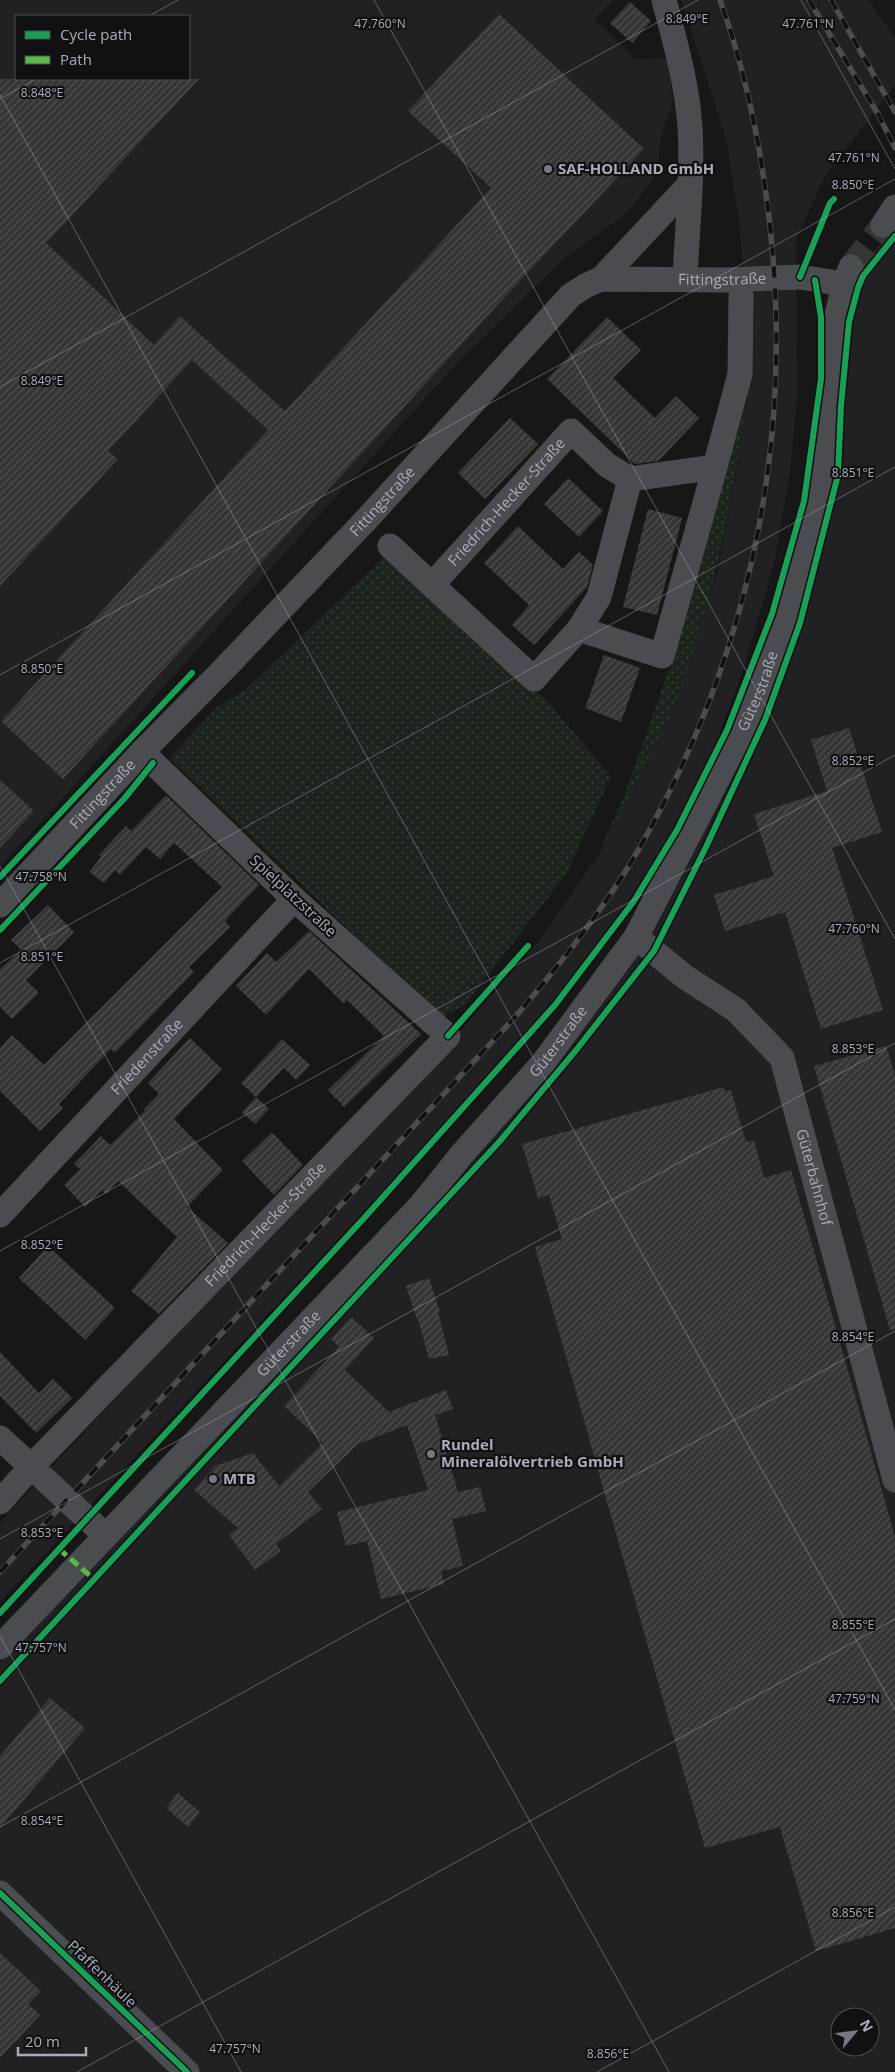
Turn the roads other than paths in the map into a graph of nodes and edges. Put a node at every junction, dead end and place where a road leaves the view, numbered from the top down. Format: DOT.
graph roads {
  1 [pos="664,0"];
  2 [pos="690,184"];
  3 [pos="848,275"];
  4 [pos="601,279"];
  5 [pos="685,280"];
  6 [pos="742,296"];
  7 [pos="716,468"];
  8 [pos="630,479"];
  9 [pos="390,546"];
  10 [pos="432,585"];
  11 [pos="579,629"];
  12 [pos="142,752"];
  13 [pos="294,899"];
  14 [pos="0,905"];
  15 [pos="636,937"];
  16 [pos="448,1036"];
  17 [pos="0,1215"];
  18 [pos="0,1438"];
  19 [pos="30,1468"];
  20 [pos="895,1480"];
  21 [pos="0,1502"];
  22 [pos="105,1535"];
  23 [pos="0,1647"];
  24 [pos="0,1893"];
  25 [pos="187,2072"];
  1 -- 2 [label="street"];
  2 -- 4 [label="street"];
  2 -- 5 [label="street"];
  3 -- 5 [label="street, Fittingstraße"];
  3 -- 15 [label="street, Güterstraße"];
  4 -- 5 [label="street, Fittingstraße"];
  4 -- 12 [label="street, Fittingstraße"];
  6 -- 7 [label="street"];
  7 -- 8 [label="street"];
  7 -- 11 [label="street"];
  8 -- 10 [label="street, Friedrich-Hecker-Straße"];
  8 -- 11 [label="street"];
  9 -- 10 [label="street"];
  10 -- 11 [label="street"];
  12 -- 13 [label="street, Spielplatzstraße"];
  12 -- 14 [label="street, Fittingstraße"];
  13 -- 16 [label="street, Spielplatzstraße"];
  13 -- 17 [label="street, Friedenstraße"];
  15 -- 20 [label="street, Güterbahnhof"];
  15 -- 22 [label="street, Güterstraße"];
  16 -- 19 [label="street, Friedrich-Hecker-Straße"];
  18 -- 19 [label="street"];
  19 -- 21 [label="street, Friedrich-Hecker-Straße"];
  19 -- 22 [label="street"];
  22 -- 23 [label="street, Güterstraße"];
  24 -- 25 [label="street, Pfaffenhäule"];
}
